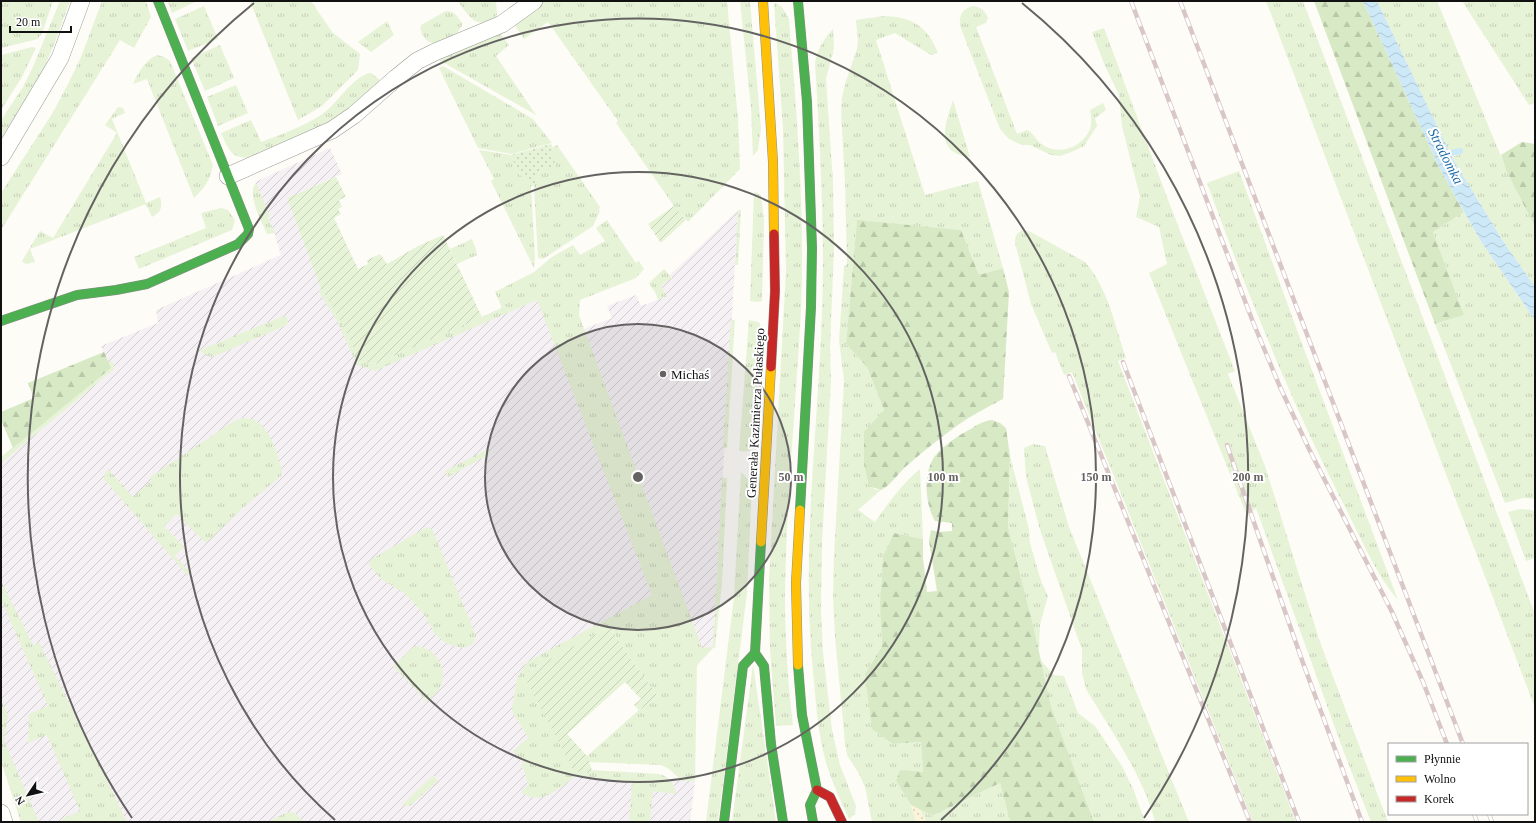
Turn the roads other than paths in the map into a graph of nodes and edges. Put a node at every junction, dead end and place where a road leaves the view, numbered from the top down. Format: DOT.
graph roads {
  1 [pos="81,1"];
  2 [pos="158,1"];
  3 [pos="534,1"];
  4 [pos="763,1"];
  5 [pos="798,1"];
  6 [pos="1,158"];
  7 [pos="228,176"];
  8 [pos="1,321"];
  9 [pos="755,653"];
  10 [pos="817,790"];
  11 [pos="1,813"];
  12 [pos="4,822"];
  13 [pos="724,822"];
  14 [pos="783,822"];
  15 [pos="813,822"];
  16 [pos="842,822"];
  1 -- 6 [label="street"];
  2 -- 7 [label="main road"];
  3 -- 7 [label="street"];
  4 -- 9 [label="main road, Generała Kazimierza Pułaskiego"];
  5 -- 10 [label="main road"];
  7 -- 8 [label="main road"];
  9 -- 13 [label="main road"];
  9 -- 14 [label="main road"];
  10 -- 15 [label="main road"];
  10 -- 16 [label="main road"];
  11 -- 12 [label="street"];
}
